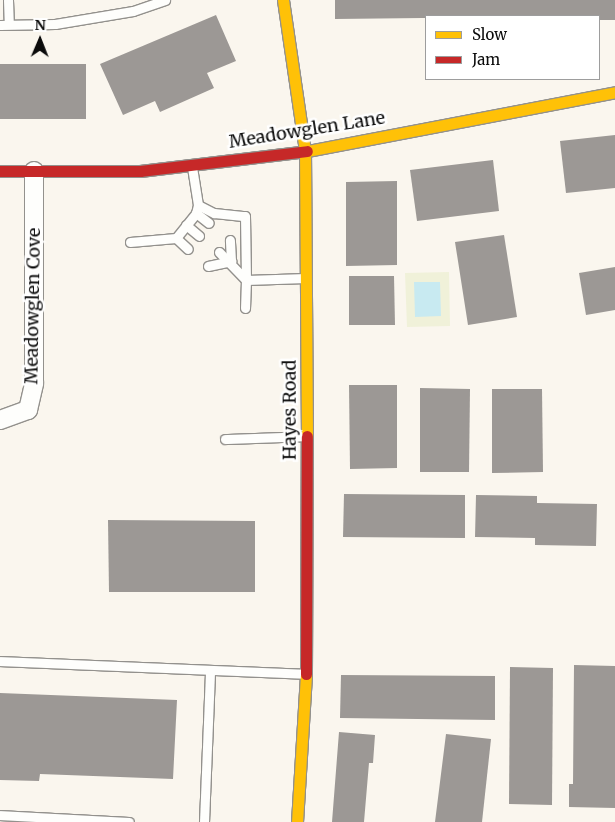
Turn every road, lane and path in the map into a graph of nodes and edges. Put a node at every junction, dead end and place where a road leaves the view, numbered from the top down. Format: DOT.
graph roads {
  1 [pos="8,0"];
  2 [pos="165,0"];
  3 [pos="284,0"];
  4 [pos="146,3"];
  5 [pos="5,24"];
  6 [pos="615,92"];
  7 [pos="304,151"];
  8 [pos="192,165"];
  9 [pos="0,171"];
  10 [pos="34,171"];
  11 [pos="197,209"];
  12 [pos="209,223"];
  13 [pos="186,225"];
  14 [pos="199,236"];
  15 [pos="176,238"];
  16 [pos="230,240"];
  17 [pos="130,242"];
  18 [pos="188,249"];
  19 [pos="219,252"];
  20 [pos="230,261"];
  21 [pos="208,266"];
  22 [pos="306,278"];
  23 [pos="246,280"];
  24 [pos="245,308"];
  25 [pos="0,420"];
  26 [pos="308,436"];
  27 [pos="225,439"];
  28 [pos="0,661"];
  29 [pos="210,670"];
  30 [pos="306,674"];
  31 [pos="0,815"];
  32 [pos="129,822"];
  33 [pos="204,822"];
  34 [pos="297,822"];
  1 -- 5 [label="lane"];
  2 -- 4 [label="lane"];
  3 -- 7 [label="street, Hayes Road"];
  4 -- 5 [label="lane"];
  6 -- 7 [label="street, Meadowglen Lane"];
  7 -- 8 [label="street, Meadowglen Lane"];
  7 -- 22 [label="street, Hayes Road"];
  8 -- 10 [label="street, Meadowglen Lane"];
  8 -- 11 [label="lane"];
  9 -- 10 [label="street, Meadowglen Lane"];
  10 -- 25 [label="street, Meadowglen Cove"];
  11 -- 12 [label="lane"];
  11 -- 13 [label="lane"];
  11 -- 23 [label="lane"];
  13 -- 14 [label="lane"];
  13 -- 15 [label="lane"];
  15 -- 17 [label="lane"];
  15 -- 18 [label="lane"];
  16 -- 20 [label="lane"];
  19 -- 20 [label="lane"];
  20 -- 21 [label="lane"];
  20 -- 23 [label="lane"];
  22 -- 23 [label="lane"];
  22 -- 26 [label="street, Hayes Road"];
  23 -- 24 [label="lane"];
  26 -- 27 [label="lane"];
  26 -- 30 [label="street, Hayes Road"];
  28 -- 29 [label="lane"];
  29 -- 30 [label="lane"];
  29 -- 33 [label="lane"];
  30 -- 34 [label="street, Hayes Road"];
  31 -- 32 [label="lane"];
}
